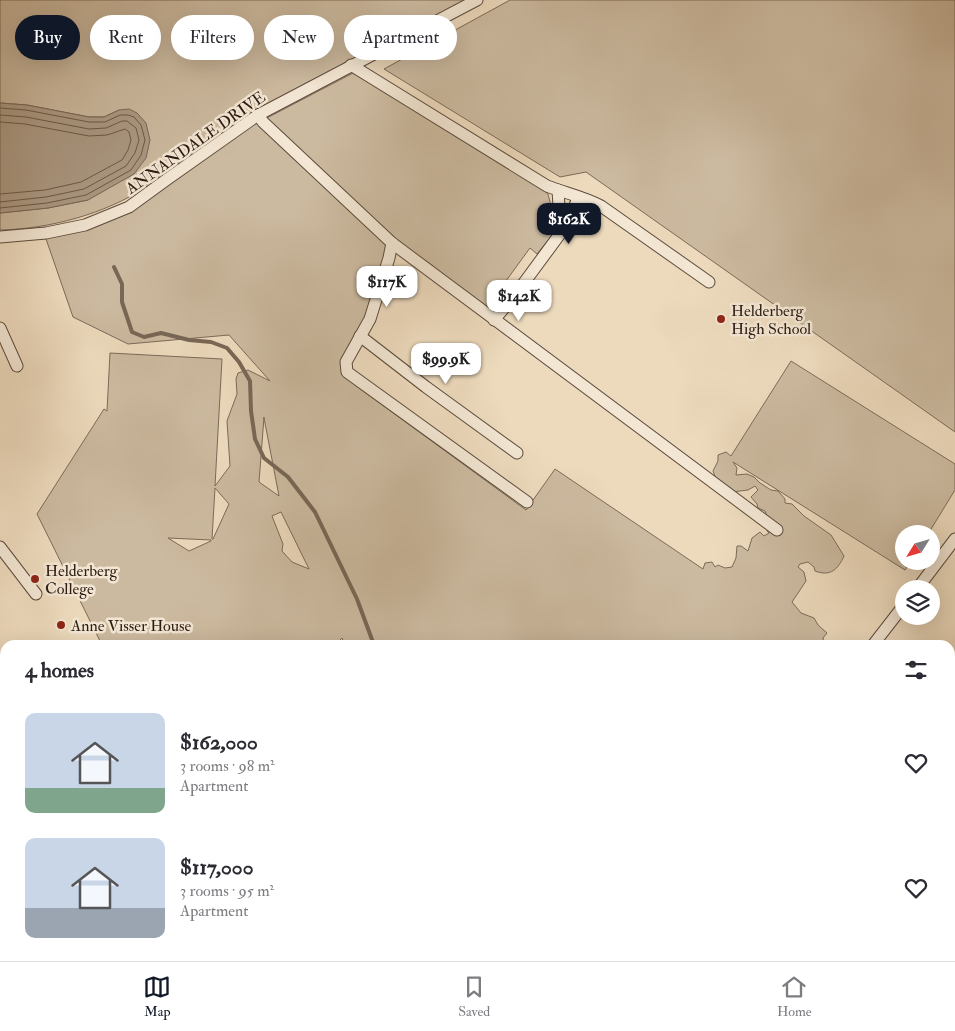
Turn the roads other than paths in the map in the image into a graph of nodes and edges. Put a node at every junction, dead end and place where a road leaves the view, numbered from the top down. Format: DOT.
graph roads {
  1 [pos="477,0"];
  2 [pos="351,65"];
  3 [pos="258,115"];
  4 [pos="558,190"];
  5 [pos="578,198"];
  6 [pos="565,220"];
  7 [pos="0,238"];
  8 [pos="392,243"];
  9 [pos="709,282"];
  10 [pos="494,320"];
  11 [pos="0,328"];
  12 [pos="360,336"];
  13 [pos="17,366"];
  14 [pos="516,453"];
  15 [pos="527,502"];
  16 [pos="777,530"];
  17 [pos="955,539"];
  18 [pos="0,547"];
  19 [pos="924,580"];
  20 [pos="36,594"];
  21 [pos="895,617"];
  22 [pos="877,640"];
  1 -- 2 [label="street, ANNANDALE DRIVE"];
  2 -- 3 [label="street, ANNANDALE DRIVE"];
  2 -- 4 [label="street"];
  3 -- 7 [label="street, ANNANDALE DRIVE"];
  3 -- 8 [label="street"];
  4 -- 5 [label="street"];
  4 -- 6 [label="street"];
  5 -- 6 [label="street"];
  5 -- 9 [label="street"];
  6 -- 10 [label="street"];
  8 -- 10 [label="street"];
  8 -- 12 [label="street"];
  10 -- 16 [label="street"];
  11 -- 13 [label="street"];
  12 -- 14 [label="street"];
  12 -- 15 [label="street"];
  17 -- 19 [label="street"];
  18 -- 20 [label="street"];
  21 -- 22 [label="street"];
}
